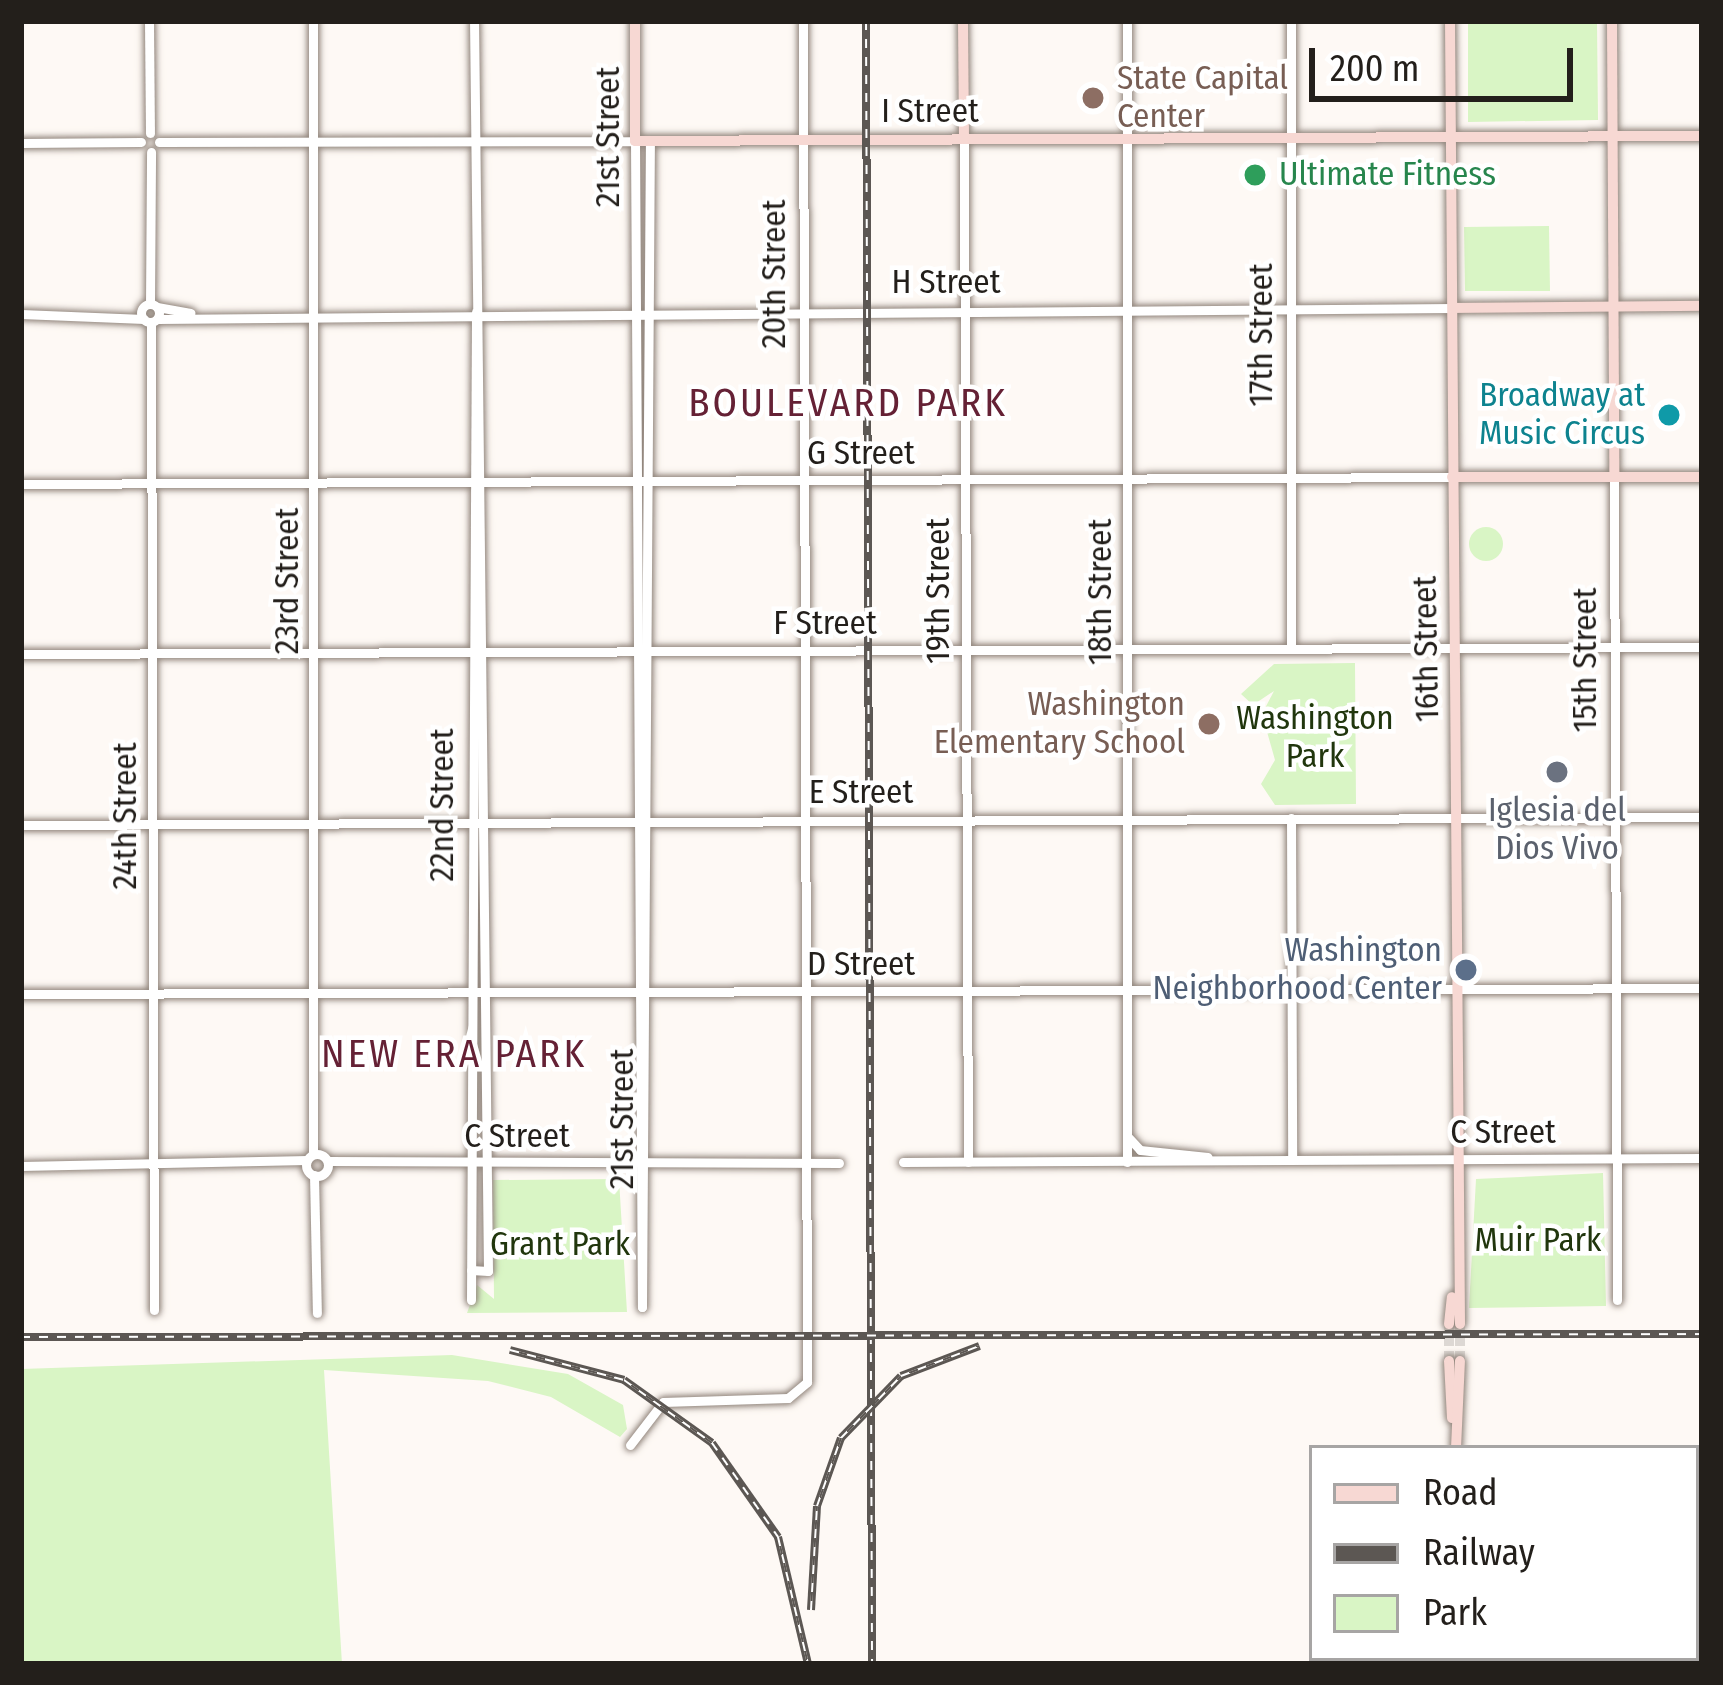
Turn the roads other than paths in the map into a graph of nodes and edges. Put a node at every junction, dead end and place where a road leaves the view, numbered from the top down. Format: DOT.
graph roads {
  1 [pos="149,21"];
  2 [pos="314,21"];
  3 [pos="474,21"];
  4 [pos="635,21"];
  5 [pos="802,21"];
  6 [pos="963,21"];
  7 [pos="1127,21"];
  8 [pos="1291,21"];
  9 [pos="1450,21"];
  10 [pos="1612,21"];
  11 [pos="1612,136"];
  12 [pos="1702,136"];
  13 [pos="1451,137"];
  14 [pos="1290,138"];
  15 [pos="150,139"];
  16 [pos="1126,139"];
  17 [pos="802,140"];
  18 [pos="964,140"];
  19 [pos="476,141"];
  20 [pos="635,141"];
  21 [pos="650,141"];
  22 [pos="314,142"];
  23 [pos="21,143"];
  24 [pos="1702,306"];
  25 [pos="1614,307"];
  26 [pos="1289,308"];
  27 [pos="1453,308"];
  28 [pos="964,310"];
  29 [pos="1127,310"];
  30 [pos="803,311"];
  31 [pos="476,312"];
  32 [pos="633,312"];
  33 [pos="646,312"];
  34 [pos="150,313"];
  35 [pos="313,313"];
  36 [pos="21,314"];
  37 [pos="1452,477"];
  38 [pos="1613,477"];
  39 [pos="1702,477"];
  40 [pos="1128,479"];
  41 [pos="1290,479"];
  42 [pos="965,480"];
  43 [pos="632,481"];
  44 [pos="647,481"];
  45 [pos="802,481"];
  46 [pos="469,482"];
  47 [pos="485,482"];
  48 [pos="151,483"];
  49 [pos="314,483"];
  50 [pos="21,484"];
  51 [pos="1453,647"];
  52 [pos="1613,647"];
  53 [pos="1702,647"];
  54 [pos="1291,648"];
  55 [pos="966,650"];
  56 [pos="1128,650"];
  57 [pos="634,651"];
  58 [pos="803,651"];
  59 [pos="470,652"];
  60 [pos="485,652"];
  61 [pos="647,652"];
  62 [pos="21,653"];
  63 [pos="315,653"];
  64 [pos="153,654"];
  65 [pos="1455,817"];
  66 [pos="1702,817"];
  67 [pos="1291,818"];
  68 [pos="1613,818"];
  69 [pos="1129,819"];
  70 [pos="804,820"];
  71 [pos="966,820"];
  72 [pos="485,822"];
  73 [pos="634,822"];
  74 [pos="649,822"];
  75 [pos="470,823"];
  76 [pos="315,824"];
  77 [pos="21,825"];
  78 [pos="152,825"];
  79 [pos="1615,988"];
  80 [pos="1702,988"];
  81 [pos="1292,989"];
  82 [pos="1454,989"];
  83 [pos="967,991"];
  84 [pos="1129,991"];
  85 [pos="805,992"];
  86 [pos="470,993"];
  87 [pos="487,993"];
  88 [pos="634,993"];
  89 [pos="649,993"];
  90 [pos="21,994"];
  91 [pos="152,994"];
  92 [pos="315,994"];
  93 [pos="1126,1133"];
  94 [pos="1702,1158"];
  95 [pos="1616,1159"];
  96 [pos="1292,1160"];
  97 [pos="1454,1160"];
  98 [pos="902,1162"];
  99 [pos="968,1162"];
  100 [pos="1127,1162"];
  101 [pos="1232,1162"];
  102 [pos="650,1163"];
  103 [pos="805,1163"];
  104 [pos="839,1163"];
  105 [pos="472,1164"];
  106 [pos="487,1164"];
  107 [pos="634,1164"];
  108 [pos="153,1165"];
  109 [pos="317,1165"];
  110 [pos="21,1166"];
  111 [pos="634,1247"];
  112 [pos="650,1248"];
  113 [pos="471,1270"];
  114 [pos="471,1300"];
  115 [pos="1617,1300"];
  116 [pos="154,1310"];
  117 [pos="317,1313"];
  118 [pos="1455,1324"];
  119 [pos="1454,1361"];
  120 [pos="630,1445"];
  121 [pos="1455,1445"];
  1 -- 15 [label="street"];
  2 -- 22 [label="street, 23rd Street"];
  3 -- 19 [label="street, 22nd Street"];
  4 -- 20 [label="main road, 21st Street"];
  5 -- 17 [label="street, 20th Street"];
  6 -- 18 [label="main road, 19th Street"];
  7 -- 16 [label="street, 18th Street"];
  8 -- 14 [label="street, 17th Street"];
  9 -- 13 [label="main road, 16th Street"];
  10 -- 11 [label="main road, 15th Street"];
  11 -- 12 [label="main road, I Street"];
  11 -- 13 [label="main road, I Street"];
  11 -- 25 [label="main road, 15th Street"];
  13 -- 14 [label="main road, I Street"];
  13 -- 27 [label="main road, 16th Street"];
  14 -- 16 [label="main road, I Street"];
  14 -- 26 [label="street, 17th Street"];
  15 -- 22 [label="street, I Street"];
  15 -- 23 [label="street, I Street"];
  15 -- 34 [label="street, 24th Street"];
  16 -- 18 [label="main road, I Street"];
  16 -- 29 [label="street, 18th Street"];
  17 -- 18 [label="main road, I Street"];
  17 -- 21 [label="main road, I Street"];
  17 -- 30 [label="street, 20th Street"];
  18 -- 28 [label="street, 19th Street"];
  19 -- 20 [label="street, I Street"];
  19 -- 22 [label="street, I Street"];
  19 -- 31 [label="street, 22nd Street"];
  20 -- 21 [label="main road, I Street"];
  20 -- 32 [label="street, 21st Street"];
  21 -- 33 [label="street, 21st Street"];
  22 -- 35 [label="street, 23rd Street"];
  24 -- 25 [label="main road, H Street"];
  25 -- 27 [label="main road, H Street"];
  25 -- 38 [label="main road, 15th Street"];
  26 -- 27 [label="street, H Street"];
  26 -- 29 [label="street, H Street"];
  26 -- 41 [label="street, 17th Street"];
  27 -- 37 [label="main road, 16th Street"];
  28 -- 29 [label="street, H Street"];
  28 -- 30 [label="street, H Street"];
  28 -- 42 [label="street, 19th Street"];
  29 -- 40 [label="street, 18th Street"];
  30 -- 33 [label="street, H Street"];
  30 -- 45 [label="street, 20th Street"];
  31 -- 32 [label="street, H Street"];
  31 -- 35 [label="street, H Street"];
  31 -- 46 [label="street, 22nd Street"];
  31 -- 47 [label="street, 22nd Street"];
  32 -- 33 [label="street, H Street"];
  32 -- 43 [label="street, 21st Street"];
  33 -- 44 [label="street, 21st Street"];
  34 -- 35 [label="street, H Street"];
  34 -- 36 [label="street, H Street"];
  34 -- 48 [label="street, 24th Street"];
  35 -- 49 [label="street, 23rd Street"];
  37 -- 38 [label="main road, G Street"];
  37 -- 41 [label="street, G Street"];
  37 -- 51 [label="main road, 16th Street"];
  38 -- 39 [label="main road, G Street"];
  38 -- 52 [label="street, 15th Street"];
  40 -- 41 [label="street, G Street"];
  40 -- 42 [label="street, G Street"];
  40 -- 56 [label="street, 18th Street"];
  41 -- 54 [label="street, 17th Street"];
  42 -- 45 [label="street, G Street"];
  42 -- 55 [label="street, 19th Street"];
  43 -- 44 [label="street, G Street"];
  43 -- 47 [label="street, G Street"];
  43 -- 57 [label="street, 21st Street"];
  44 -- 45 [label="street, G Street"];
  44 -- 61 [label="street, 21st Street"];
  45 -- 58 [label="street, 20th Street"];
  46 -- 47 [label="street, G Street"];
  46 -- 49 [label="street, G Street"];
  46 -- 59 [label="street, 22nd Street"];
  47 -- 60 [label="street, 22nd Street"];
  48 -- 49 [label="street, G Street"];
  48 -- 50 [label="street, G Street"];
  48 -- 64 [label="street, 24th Street"];
  49 -- 63 [label="street, 23rd Street"];
  51 -- 52 [label="street, F Street"];
  51 -- 54 [label="street, F Street"];
  51 -- 65 [label="main road, 16th Street"];
  52 -- 53 [label="street, F Street"];
  52 -- 68 [label="street, 15th Street"];
  54 -- 56 [label="street, F Street"];
  55 -- 56 [label="street, F Street"];
  55 -- 58 [label="street, F Street"];
  55 -- 71 [label="street, 19th Street"];
  56 -- 69 [label="street, 18th Street"];
  57 -- 60 [label="street, F Street"];
  57 -- 61 [label="street, F Street"];
  57 -- 73 [label="street, 21st Street"];
  58 -- 61 [label="street, F Street"];
  58 -- 70 [label="street, 20th Street"];
  59 -- 60 [label="street, F Street"];
  59 -- 63 [label="street, F Street"];
  59 -- 75 [label="street, 22nd Street"];
  60 -- 72 [label="street, 22nd Street"];
  61 -- 74 [label="street, 21st Street"];
  62 -- 64 [label="street, F Street"];
  63 -- 64 [label="street, F Street"];
  63 -- 76 [label="street, 23rd Street"];
  64 -- 78 [label="street, 24th Street"];
  65 -- 67 [label="street, E Street"];
  65 -- 68 [label="street, E Street"];
  65 -- 82 [label="main road, 16th Street"];
  66 -- 68 [label="street, E Street"];
  67 -- 69 [label="street, E Street"];
  67 -- 81 [label="street"];
  68 -- 79 [label="street, 15th Street"];
  69 -- 71 [label="street, E Street"];
  69 -- 84 [label="street, 18th Street"];
  70 -- 71 [label="street, E Street"];
  70 -- 74 [label="street, E Street"];
  70 -- 85 [label="street, 20th Street"];
  71 -- 83 [label="street, 19th Street"];
  72 -- 73 [label="street, E Street"];
  72 -- 75 [label="street, E Street"];
  72 -- 87 [label="street, 22nd Street"];
  73 -- 74 [label="street, E Street"];
  73 -- 88 [label="street, 21st Street"];
  74 -- 89 [label="street, 21st Street"];
  75 -- 76 [label="street, E Street"];
  75 -- 86 [label="street, 22nd Street"];
  76 -- 78 [label="street, E Street"];
  76 -- 92 [label="street, 23rd Street"];
  77 -- 78 [label="street, E Street"];
  78 -- 91 [label="street, 24th Street"];
  79 -- 80 [label="street, D Street"];
  79 -- 82 [label="street, D Street"];
  79 -- 95 [label="street, 15th Street"];
  81 -- 82 [label="street, D Street"];
  81 -- 84 [label="street, D Street"];
  81 -- 96 [label="street"];
  82 -- 97 [label="main road, 16th Street"];
  83 -- 84 [label="street, D Street"];
  83 -- 85 [label="street, D Street"];
  83 -- 99 [label="street, 19th Street"];
  84 -- 93 [label="street, 18th Street"];
  85 -- 89 [label="street, D Street"];
  85 -- 103 [label="street, 20th Street"];
  86 -- 87 [label="street, D Street"];
  86 -- 92 [label="street, D Street"];
  86 -- 105 [label="street, 22nd Street"];
  87 -- 88 [label="street, D Street"];
  87 -- 106 [label="street, 22nd Street"];
  88 -- 89 [label="street, D Street"];
  88 -- 107 [label="street, 21st Street"];
  89 -- 102 [label="street, 21st Street"];
  90 -- 91 [label="street, D Street"];
  91 -- 92 [label="street, D Street"];
  91 -- 108 [label="street, 24th Street"];
  92 -- 109 [label="street, 23rd Street"];
  93 -- 100 [label="street, 18th Street"];
  93 -- 101 [label="street, C Street"];
  94 -- 95 [label="street, C Street"];
  95 -- 97 [label="street, C Street"];
  95 -- 115 [label="street, 15th Street"];
  96 -- 97 [label="street, C Street"];
  96 -- 101 [label="street, C Street"];
  97 -- 118 [label="main road, 16th Street"];
  98 -- 99 [label="street, C Street"];
  99 -- 100 [label="street, C Street"];
  100 -- 101 [label="street, C Street"];
  102 -- 103 [label="street, C Street"];
  102 -- 107 [label="street, C Street"];
  102 -- 112 [label="street, 21st Street"];
  103 -- 104 [label="street, C Street"];
  103 -- 120 [label="street, 20th Street"];
  105 -- 106 [label="street, C Street"];
  105 -- 109 [label="street, C Street"];
  105 -- 113 [label="street, 22nd Street"];
  106 -- 107 [label="street, C Street"];
  106 -- 113 [label="street, 22nd Street"];
  107 -- 111 [label="street, 21st Street"];
  108 -- 109 [label="street, C Street"];
  108 -- 110 [label="street, C Street"];
  108 -- 116 [label="street, 24th Street"];
  109 -- 117 [label="street, 23rd Street"];
  111 -- 112 [label="street"];
  111 -- 112 [label="street, 21st Street"];
  113 -- 114 [label="street, 22nd Street"];
  119 -- 121 [label="main road"];
}
